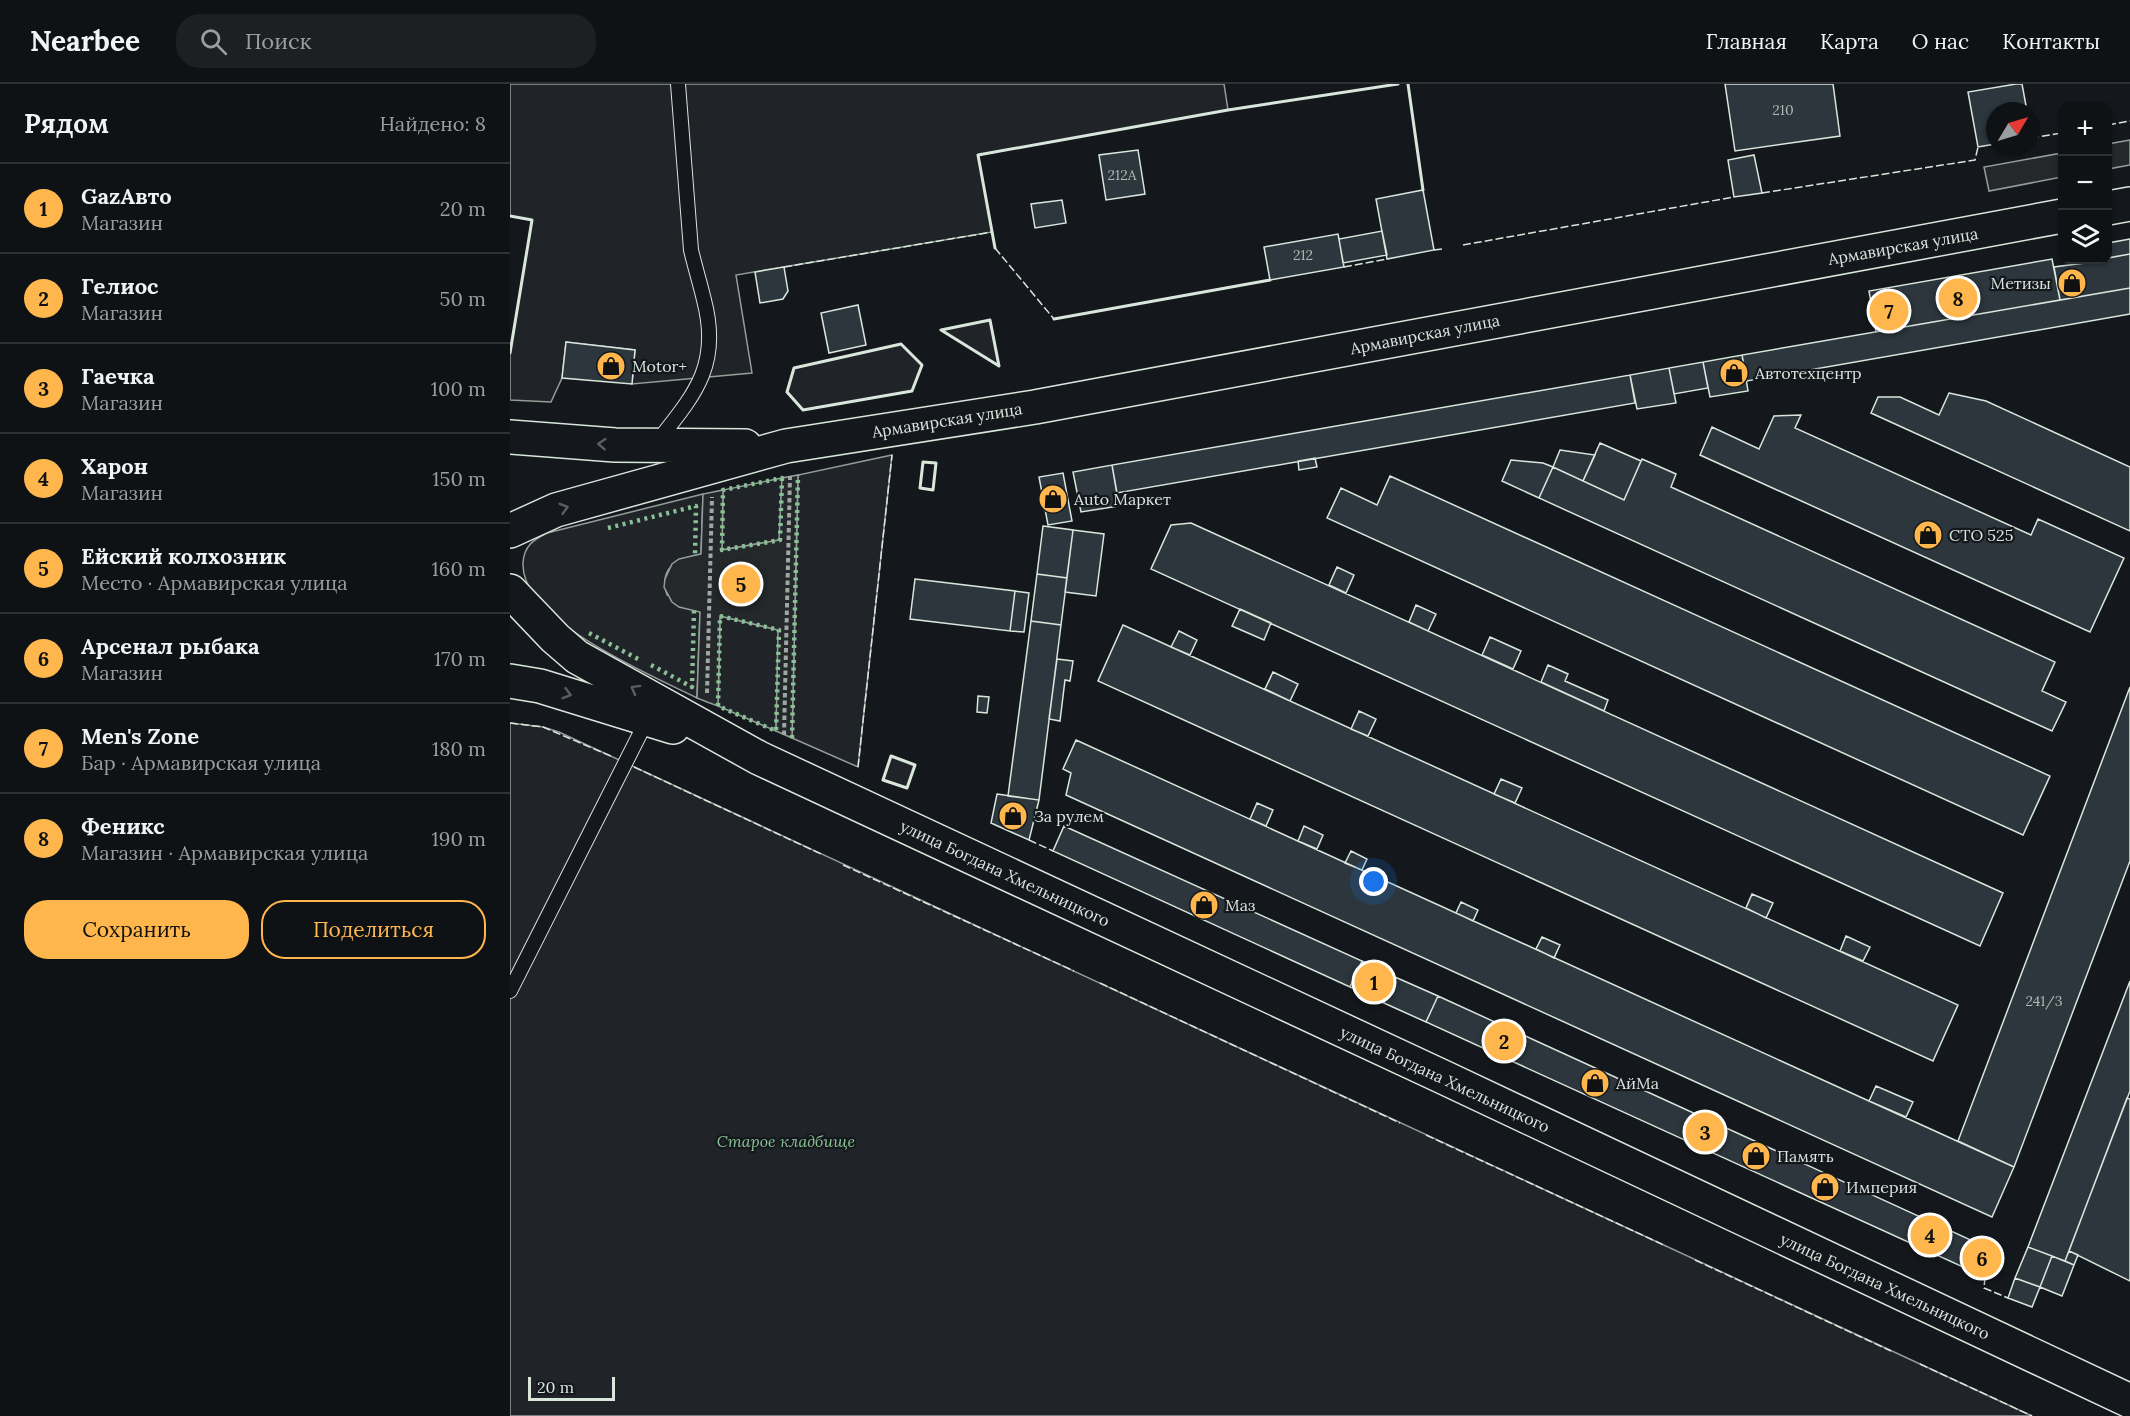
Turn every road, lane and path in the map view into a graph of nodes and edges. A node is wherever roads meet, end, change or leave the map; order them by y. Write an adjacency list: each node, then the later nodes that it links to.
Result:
1 (678, 84): 6 (lane)
2 (2130, 204): 3 (main road)
3 (2112, 207)
4 (2058, 217): 7 (main road, Армавирская улица)
5 (510, 437): 6 (main road, Армавирская улица, one-way to 5)
6 (654, 445): 7 (main road, Армавирская улица)
7 (788, 445): 8 (main road, Армавирская улица); 14 (path)
8 (713, 466): 9 (main road, Армавирская улица, one-way to 8); 12 (path)
9 (510, 531)
10 (510, 591): 15 (main road, улица Богдана Хмельницкого, one-way to 10)
11 (510, 681): 13 (main road, улица Богдана Хмельницкого, one-way to 13)
12 (707, 702)
13 (648, 718): 15 (main road, улица Богдана Хмельницкого); 16 (lane)
14 (784, 735)
15 (759, 758): 17 (main road, улица Богдана Хмельницкого)
16 (510, 991)
17 (2130, 1401)

